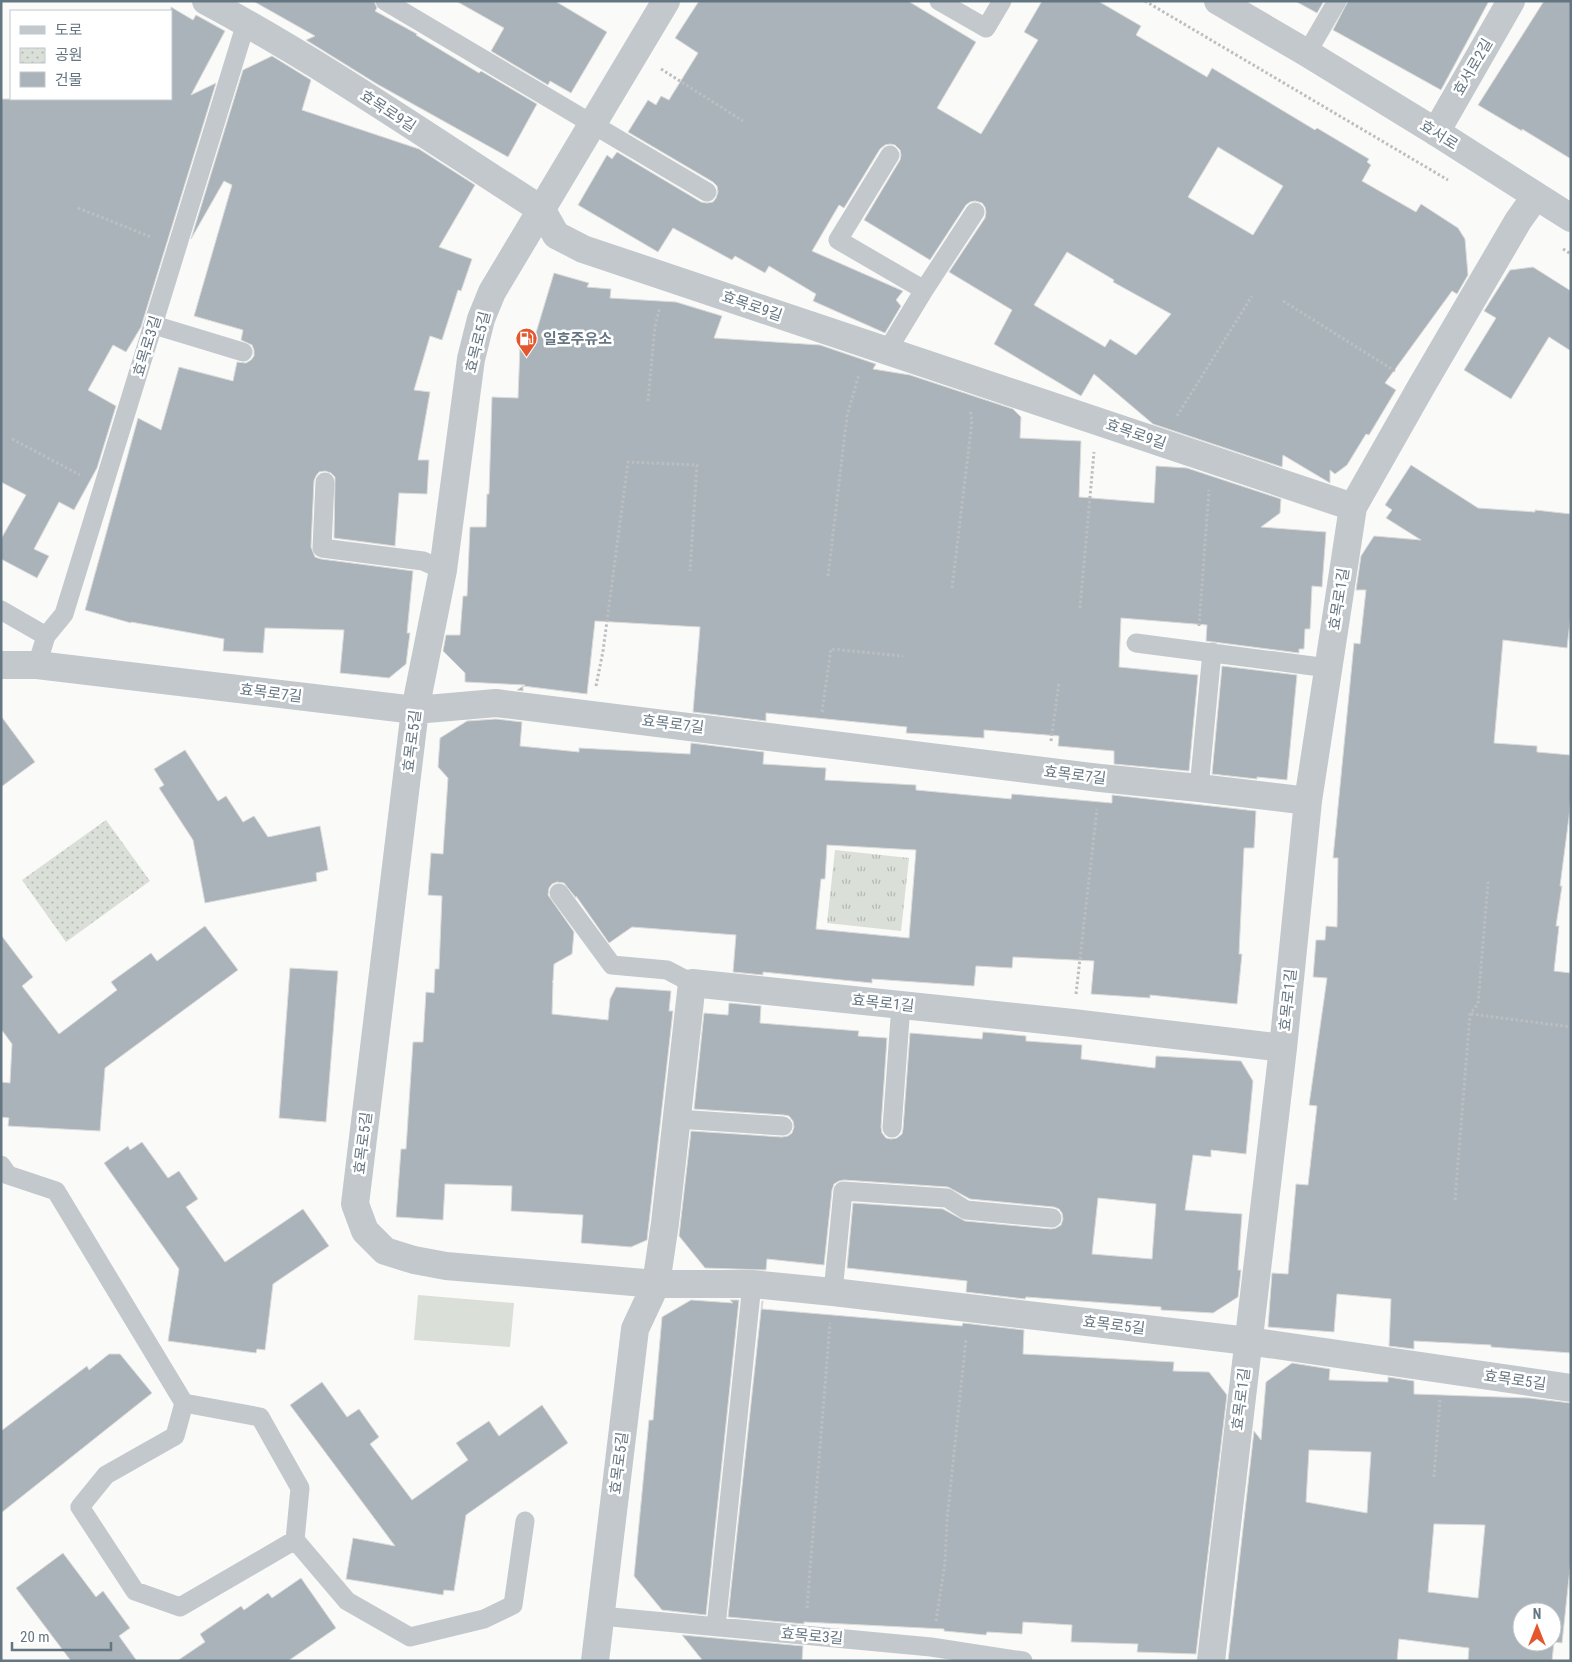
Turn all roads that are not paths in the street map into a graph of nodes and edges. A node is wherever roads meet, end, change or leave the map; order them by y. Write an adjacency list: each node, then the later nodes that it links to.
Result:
1 (206, 1): 9 (street, 효목로9길)
2 (384, 1): 11 (lane)
3 (666, 1): 11 (street, 효목로5길)
4 (939, 1): 5 (lane)
5 (1002, 1)
6 (1218, 1): 10 (street, 효서로)
7 (1337, 1): 10 (lane)
8 (1511, 1): 12 (street, 효서로2길)
9 (246, 23): 16 (street, 효목로9길); 20 (lane, 효목로3길)
10 (1307, 53): 12 (street, 효서로)
11 (592, 125): 14 (lane); 16 (street, 효목로5길)
12 (1436, 132): 15 (street, 효서로)
13 (890, 155): 19 (lane)
14 (707, 192)
15 (1535, 196): 18 (street, 효서로); 24 (street, 효목로1길)
16 (542, 210): 21 (street, 효목로9길); 25 (street, 효목로5길)
17 (975, 212): 19 (lane)
18 (1571, 218)
19 (924, 290): 21 (lane)
20 (154, 326): 22 (lane); 27 (lane, 효목로3길)
21 (878, 348): 24 (street, 효목로9길)
22 (243, 352)
23 (325, 482): 25 (lane)
24 (1353, 506): 32 (street, 효목로1길)
25 (443, 570): 33 (street, 효목로5길)
26 (1, 610): 27 (lane)
27 (46, 636): 31 (lane, 효목로3길)
28 (1136, 643): 29 (lane)
29 (1204, 651): 32 (lane); 34 (lane)
30 (1, 665): 31 (street, 효목로7길)
31 (37, 665): 33 (street, 효목로7길)
32 (1328, 668): 35 (street, 효목로1길)
33 (415, 710): 34 (street, 효목로7길); 45 (street, 효목로5길)
34 (1199, 788): 35 (street, 효목로7길)
35 (1308, 801): 39 (street, 효목로1길)
36 (559, 893): 37 (lane)
37 (692, 983): 38 (street, 효목로1길); 40 (street, 효목로5길)
38 (901, 1005): 39 (street, 효목로1길); 42 (lane)
39 (1283, 1048): 48 (street, 효목로1길)
40 (676, 1120): 41 (lane); 45 (street, 효목로5길)
41 (783, 1126)
42 (892, 1128)
43 (1, 1165): 50 (lane)
44 (1052, 1218): 47 (lane)
45 (656, 1284): 46 (street, 효목로5길); 53 (street, 효목로5길)
46 (752, 1284): 47 (street, 효목로5길); 54 (lane)
47 (833, 1292): 48 (street, 효목로5길)
48 (1248, 1341): 49 (street, 효목로5길); 57 (street, 효목로1길)
49 (1571, 1388)
50 (184, 1403): 52 (lane); 52 (lane)
51 (525, 1521): 52 (lane)
52 (295, 1540)
53 (601, 1616): 54 (lane, 효목로3길); 55 (street, 효목로5길)
54 (716, 1627): 56 (lane, 효목로3길)
55 (595, 1661)
56 (1024, 1661)
57 (1211, 1661)

